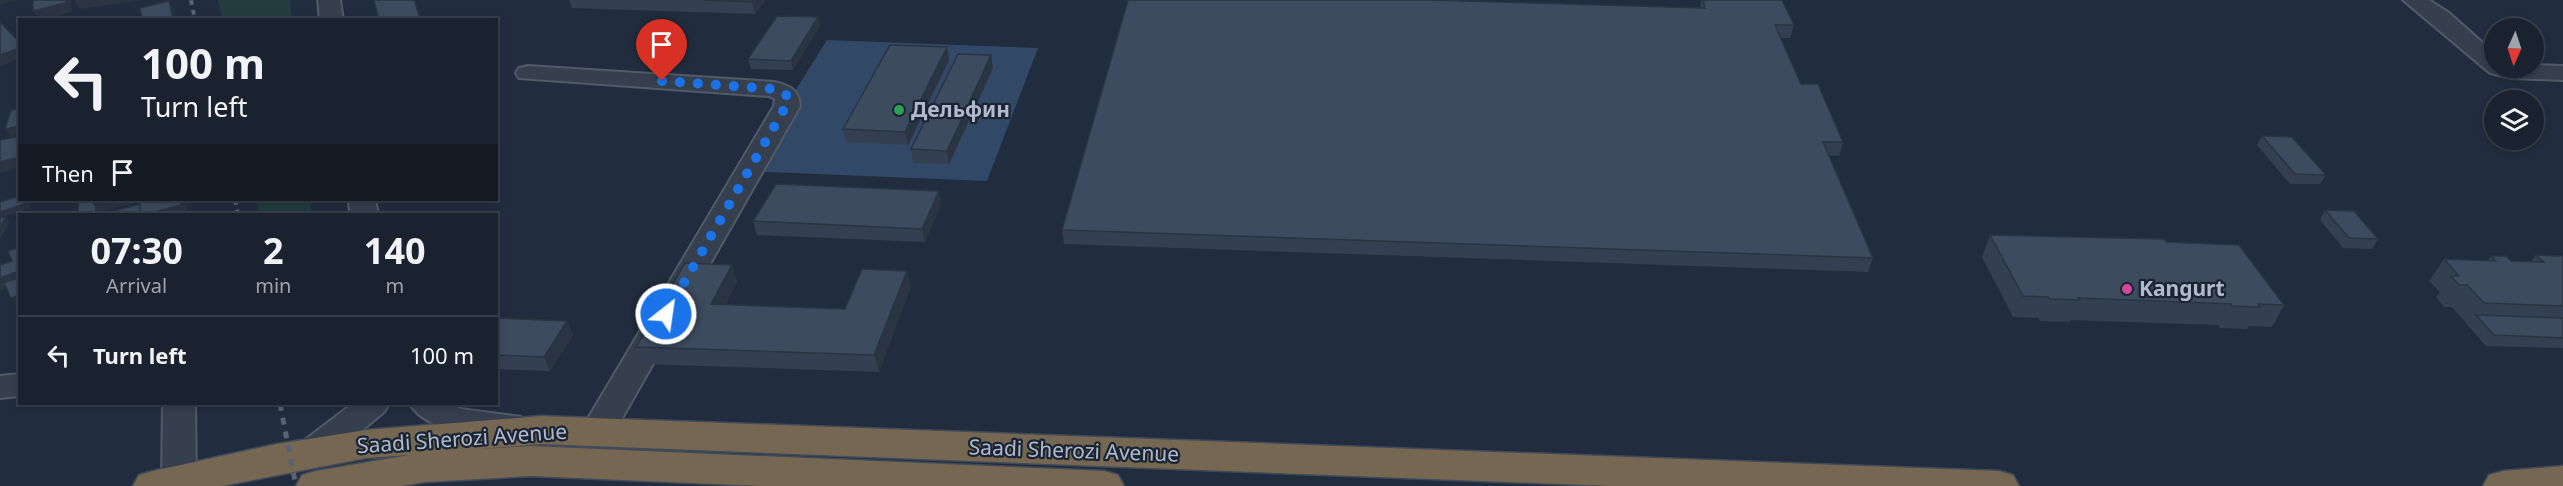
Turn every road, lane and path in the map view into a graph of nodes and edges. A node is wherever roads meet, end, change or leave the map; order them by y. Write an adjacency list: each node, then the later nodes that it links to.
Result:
1 (329, 0): 3 (street)
2 (2414, 0): 4 (street)
3 (332, 18)
4 (2484, 56)
5 (2544, 72): 7 (street)
6 (528, 73): 14 (street)
7 (2563, 73)
8 (18, 385): 9 (street)
9 (0, 387)
10 (179, 405): 17 (street)
11 (371, 405): 15 (street)
12 (428, 405): 13 (street)
13 (541, 430): 14 (highway, Saadi Sherozi Avenue); 15 (highway, Saadi Sherozi Avenue)
14 (597, 432): 19 (highway, Saadi Sherozi Avenue)
15 (315, 469): 17 (highway, Saadi Sherozi Avenue); 18 (highway, Saadi Sherozi Avenue)
16 (2563, 481): 20 (highway)
17 (166, 483)
18 (1104, 486)
19 (1999, 486)
20 (2502, 486)

